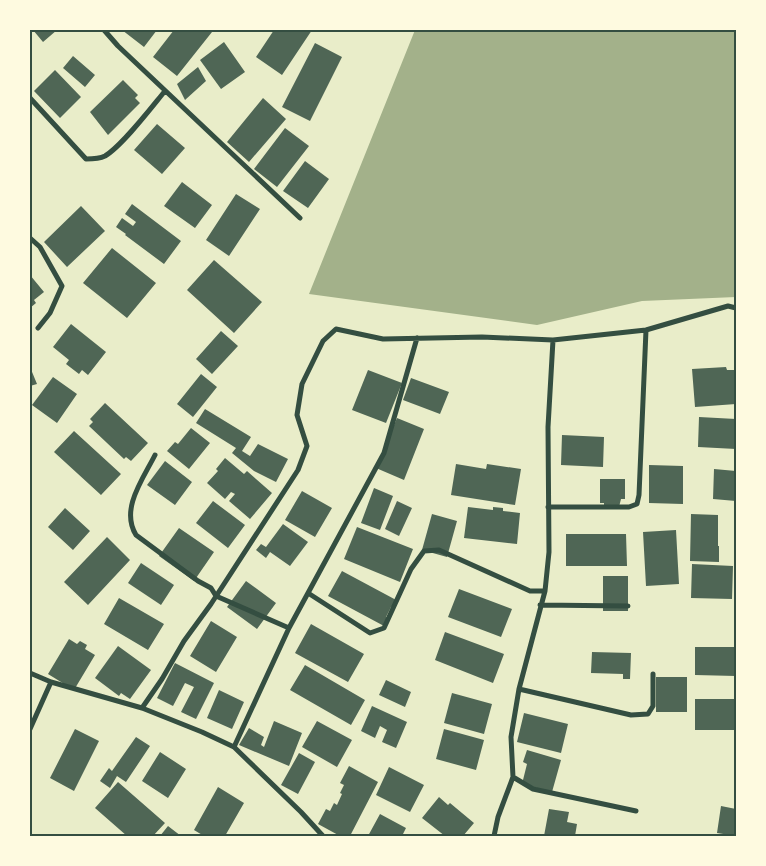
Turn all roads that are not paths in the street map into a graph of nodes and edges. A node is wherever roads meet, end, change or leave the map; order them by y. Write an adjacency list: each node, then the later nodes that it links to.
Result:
1 (104, 30): 2 (street)
2 (165, 91): 3 (street); 4 (street)
3 (30, 98)
4 (300, 218)
5 (30, 238): 7 (street)
6 (736, 308): 8 (street)
7 (38, 328)
8 (646, 330): 10 (street); 12 (street)
9 (417, 338): 10 (street); 14 (street); 15 (street)
10 (553, 340): 12 (street)
11 (155, 456): 15 (street)
12 (548, 507): 13 (street)
13 (544, 591): 14 (street); 16 (street)
14 (308, 593): 18 (street)
15 (216, 596): 18 (street); 23 (street)
16 (540, 605): 17 (street); 22 (street)
17 (628, 606)
18 (289, 628): 25 (street)
19 (30, 673): 21 (street)
20 (653, 674): 22 (street)
21 (51, 682): 23 (street); 24 (street)
22 (519, 689): 26 (street)
23 (142, 708): 25 (street)
24 (30, 729)
25 (234, 748): 28 (street)
26 (513, 777): 27 (street); 29 (street)
27 (636, 811)
28 (323, 836)
29 (494, 836)

